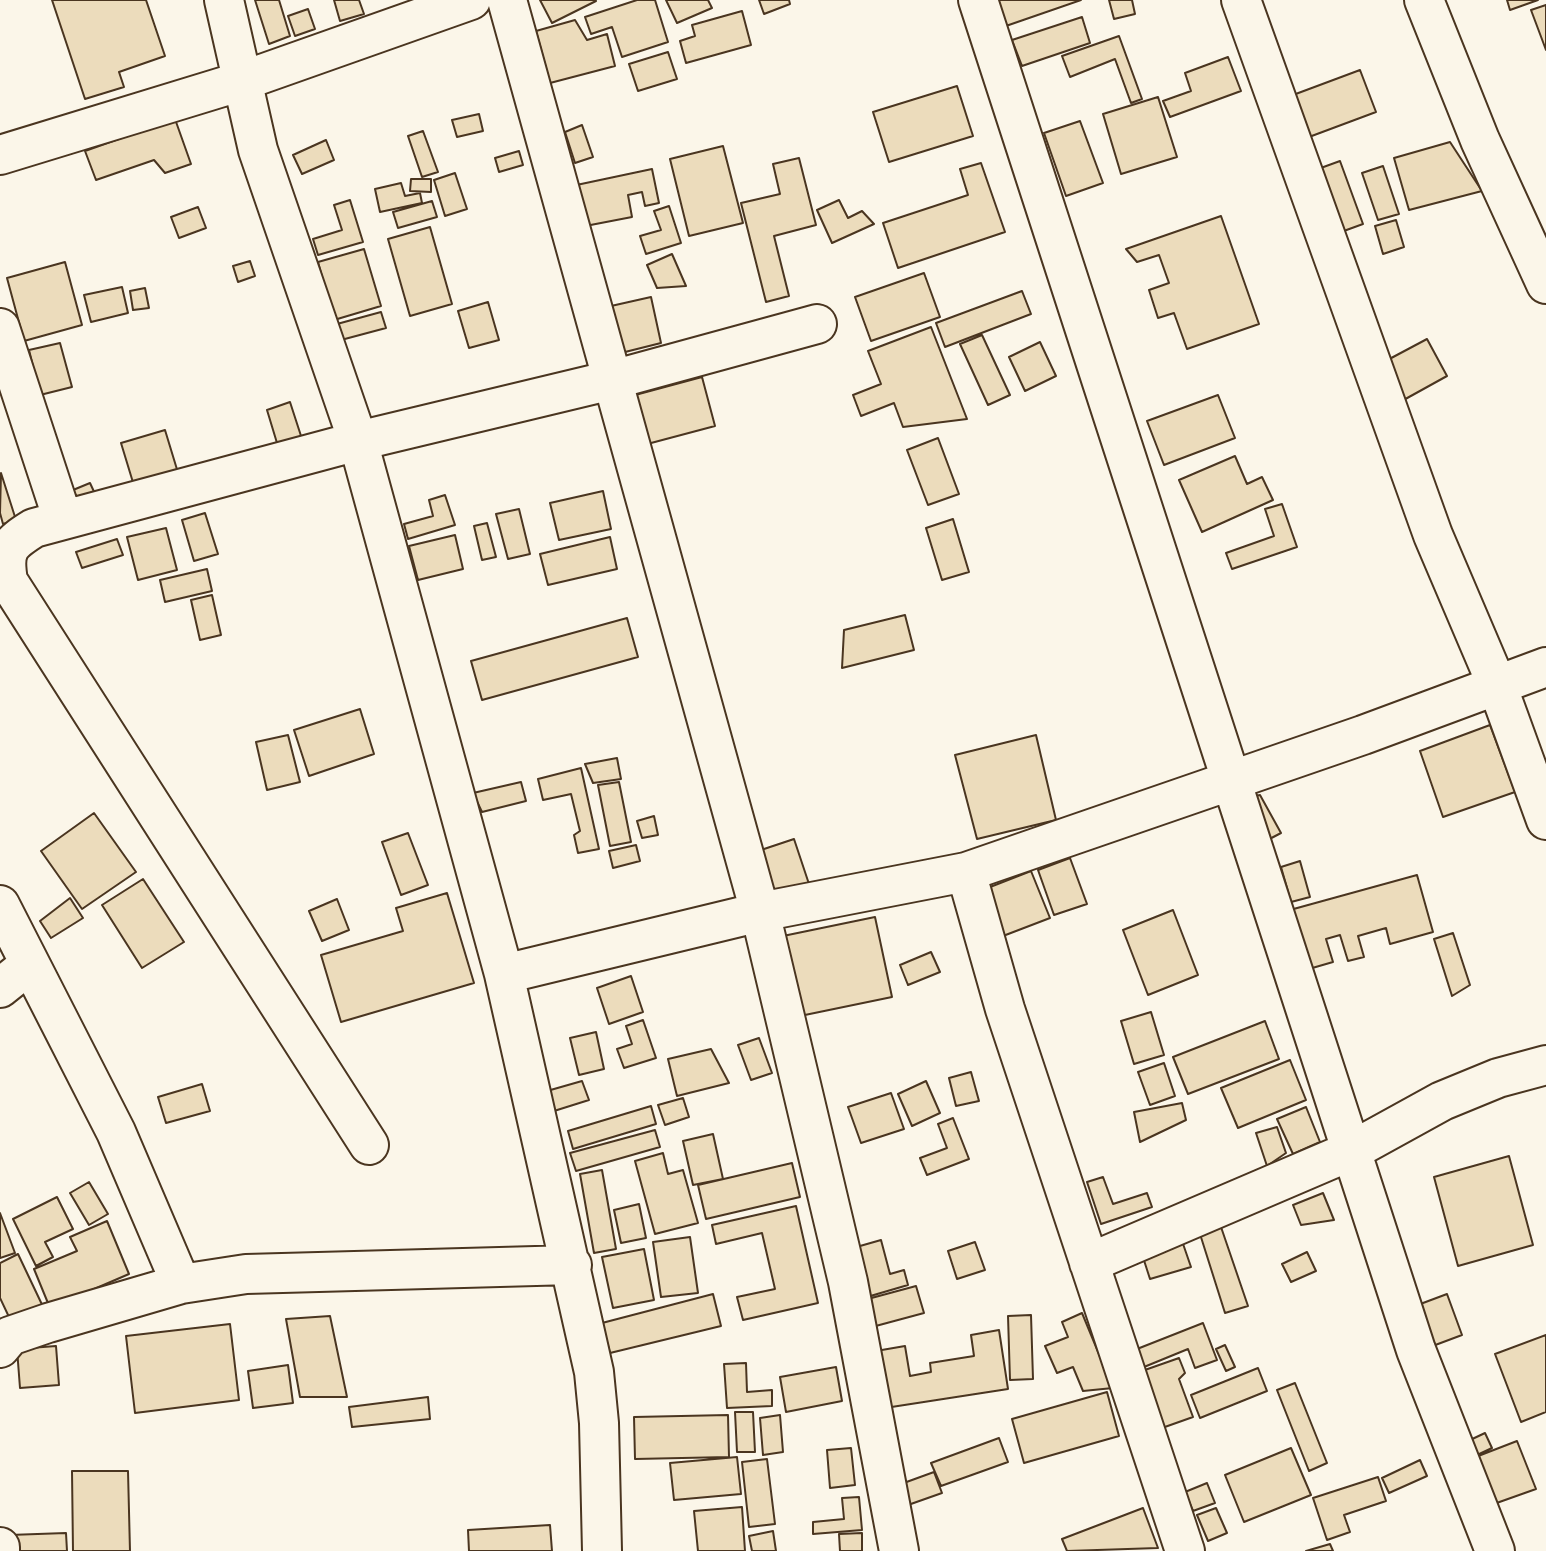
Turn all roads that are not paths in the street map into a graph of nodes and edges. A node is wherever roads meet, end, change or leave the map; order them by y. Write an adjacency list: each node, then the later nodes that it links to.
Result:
1 (224, 0): 7 (street)
2 (471, 0): 7 (street)
3 (507, 0): 12 (street)
4 (978, 0): 17 (street)
5 (1241, 0): 16 (street)
6 (1424, 0): 9 (street)
7 (242, 80): 8 (street); 13 (street)
8 (0, 155)
9 (1546, 284)
10 (817, 324): 12 (street)
11 (0, 328): 14 (street)
12 (612, 380): 13 (street); 21 (street)
13 (358, 441): 14 (street); 23 (street)
14 (64, 520): 26 (street)
15 (1546, 667): 16 (street)
16 (1497, 685): 17 (street); 18 (street)
17 (1229, 781): 19 (street); 27 (street)
18 (1546, 820)
19 (966, 872): 21 (street); 28 (street)
20 (0, 905): 22 (street)
21 (760, 912): 23 (street); 33 (street)
22 (30, 964): 24 (street); 30 (street)
23 (504, 974): 29 (street)
24 (0, 988)
25 (1546, 1065): 27 (street)
26 (369, 1145)
27 (1353, 1150): 28 (street); 35 (street)
28 (1089, 1263): 34 (street)
29 (572, 1265): 30 (street); 32 (street)
30 (181, 1284): 31 (street)
31 (0, 1348)
32 (602, 1551)
33 (899, 1551)
34 (1185, 1551)
35 (1495, 1551)

